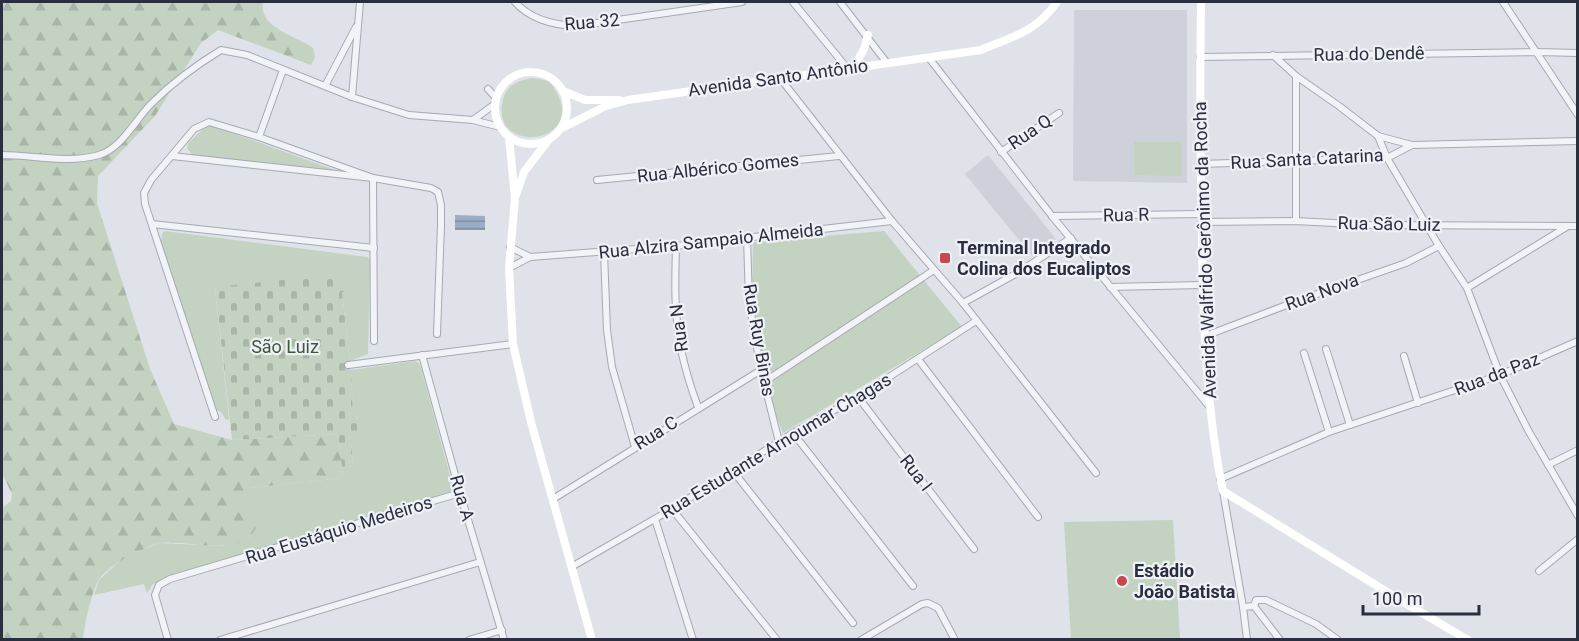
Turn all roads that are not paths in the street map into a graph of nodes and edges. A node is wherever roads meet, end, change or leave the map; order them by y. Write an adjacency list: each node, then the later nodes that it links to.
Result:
1 (360, 2): 9 (street)
2 (742, 2): 8 (street, Rua 32)
3 (793, 2): 17 (street)
4 (840, 2): 10 (street)
5 (1057, 2): 15 (street, Avenida Santo Antônio)
6 (1201, 2): 14 (street, Avenida Walfrido Gerônimo da Rocha)
7 (1503, 2): 11 (street)
8 (517, 4)
9 (357, 24): 21 (street); 24 (street)
10 (868, 36): 16 (street); 17 (street)
11 (1537, 52): 12 (street, Rua do Dendê); 13 (street, Rua do Dendê); 28 (street)
12 (1578, 53)
13 (1273, 55): 14 (street, Rua do Dendê); 19 (street)
14 (1200, 57): 44 (street, Avenida Walfrido Gerônimo da Rocha)
15 (929, 58): 16 (street, Avenida Santo Antônio); 38 (street)
16 (887, 63): 17 (street, Avenida Santo Antônio)
17 (850, 68): 20 (street, Avenida Santo Antônio)
18 (283, 70): 21 (street); 33 (street); 39 (street)
19 (1296, 76): 32 (street); 43 (street)
20 (780, 78): 25 (street, Avenida Santo Antônio); 41 (street)
21 (325, 86): 24 (street)
22 (488, 89): 26 (street)
23 (563, 91): 25 (street, Avenida Santo Antônio); 26 (street); 31 (street)
24 (352, 97): 29 (street)
25 (628, 100): 31 (street, Avenida Santo Antônio)
26 (496, 101): 29 (street); 30 (street)
27 (1059, 113): 38 (street, Rua Q)
28 (1578, 115)
29 (473, 120): 30 (street)
30 (500, 127): 34 (street)
31 (562, 128): 35 (street)
32 (1378, 135): 37 (street, Rua Santa Catarina); 42 (street)
33 (259, 137): 40 (street); 45 (street)
34 (509, 137): 35 (street); 47 (street)
35 (547, 141): 47 (street)
36 (1578, 141): 37 (street, Rua Santa Catarina)
37 (1412, 145): 42 (street, Rua Santa Catarina)
38 (1001, 152): 48 (street)
39 (2, 154)
40 (172, 156): 45 (street); 52 (street)
41 (839, 156): 46 (street, Rua Albérico Gomes); 50 (street)
42 (1387, 158): 43 (street, Rua Santa Catarina); 53 (street)
43 (1295, 162): 44 (street, Rua Santa Catarina); 51 (street)
44 (1200, 164): 49 (street, Avenida Walfrido Gerônimo da Rocha)
45 (373, 178): 61 (street); 71 (street)
46 (597, 180)
47 (514, 198): 60 (street)
48 (1052, 216): 49 (street, Rua R); 57 (street)
49 (1201, 218): 51 (street, Rua São Luiz); 66 (street, Avenida Walfrido Gerônimo da Rocha)
50 (892, 221): 56 (street, Rua Alzira Sampaio Almeida); 65 (street)
51 (1296, 221): 53 (street, Rua São Luiz)
52 (152, 224): 61 (street); 89 (street)
53 (1427, 224): 54 (street, Rua São Luiz); 59 (street)
54 (1568, 225): 55 (street, Rua São Luiz); 68 (street)
55 (1578, 226)
56 (747, 237): 58 (street, Rua Alzira Sampaio Almeida); 82 (street, Rua Ruy Binas)
57 (1071, 238): 67 (street); 69 (street)
58 (676, 246): 62 (street, Rua Alzira Sampaio Almeida); 88 (street, Rua N)
59 (1439, 246): 68 (street); 72 (street, Rua Nova)
60 (510, 247): 63 (street, Rua Alzira Sampaio Almeida); 64 (street)
61 (374, 248): 73 (street)
62 (604, 253): 63 (street, Rua Alzira Sampaio Almeida); 94 (street)
63 (530, 257): 64 (street, Rua Alzira Sampaio Almeida)
64 (509, 268): 75 (street)
65 (934, 270): 69 (street); 84 (street)
66 (1202, 285): 67 (street); 72 (street, Avenida Walfrido Gerônimo da Rocha)
67 (1110, 287): 87 (street)
68 (1467, 288): 83 (street)
69 (963, 303): 70 (street)
70 (976, 321): 80 (street, Rua Estudante Arnoumar Chagas); 98 (street)
71 (437, 334)
72 (1205, 336): 87 (street, Avenida Walfrido Gerônimo da Rocha)
73 (374, 341)
74 (1576, 341): 83 (street, Rua da Paz)
75 (513, 344): 78 (street); 102 (street)
76 (1326, 349): 90 (street)
77 (1304, 353): 91 (street)
78 (422, 355): 81 (street); 101 (street, Rua A)
79 (1404, 356): 86 (street)
80 (918, 359): 85 (street, Rua Estudante Arnoumar Chagas); 105 (street)
81 (348, 365)
82 (761, 370): 84 (street, Rua Ruy Binas); 88 (street, Rua C)
83 (1500, 375): 86 (street, Rua da Paz); 96 (street)
84 (764, 382): 93 (street, Rua Ruy Binas)
85 (858, 397): 92 (street, Rua Estudante Arnoumar Chagas); 108 (street, Rua I)
86 (1418, 403): 90 (street, Rua da Paz)
87 (1209, 406): 99 (street, Avenida Walfrido Gerônimo da Rocha)
88 (698, 407): 94 (street, Rua C)
89 (215, 417)
90 (1350, 425): 91 (street, Rua da Paz)
91 (1329, 432): 99 (street, Rua da Paz)
92 (793, 433): 93 (street, Rua Estudante Arnoumar Chagas); 112 (street)
93 (779, 442): 97 (street, Rua Estudante Arnoumar Chagas)
94 (635, 447): 102 (street, Rua C)
95 (1578, 450): 96 (street)
96 (1548, 465): 104 (street)
97 (734, 471): 103 (street, Rua Estudante Arnoumar Chagas); 115 (street)
98 (1096, 473)
99 (1220, 479): 100 (street, Avenida Walfrido Gerônimo da Rocha)
100 (1223, 491): 114 (street, Avenida Walfrido Gerônimo da Rocha); 131 (street)
101 (460, 494): 109 (street, Rua A); 118 (street, Rua Eustáquio Medeiros)
102 (553, 499): 110 (street)
103 (672, 509): 106 (street, Rua Estudante Arnoumar Chagas); 124 (street)
104 (1578, 516)
105 (1038, 517)
106 (655, 519): 110 (street, Rua Estudante Arnoumar Chagas); 123 (street)
107 (1578, 539): 111 (street)
108 (974, 549)
109 (480, 562): 116 (street, Rua A); 119 (street)
110 (573, 566): 122 (street)
111 (1539, 571)
112 (913, 586)
113 (1254, 606): 114 (street); 129 (street); 130 (street)
114 (1243, 607): 128 (street, Avenida Walfrido Gerônimo da Rocha)
115 (853, 623)
116 (502, 630): 120 (street); 121 (street, Rua A)
117 (873, 633): 125 (street); 126 (street); 127 (street)
118 (168, 639)
119 (220, 639)
120 (470, 639)
121 (504, 639)
122 (592, 639)
123 (693, 639)
124 (777, 639)
125 (861, 639)
126 (877, 639)
127 (955, 639)
128 (1247, 639)
129 (1280, 639)
130 (1338, 639)
131 (1468, 639)

